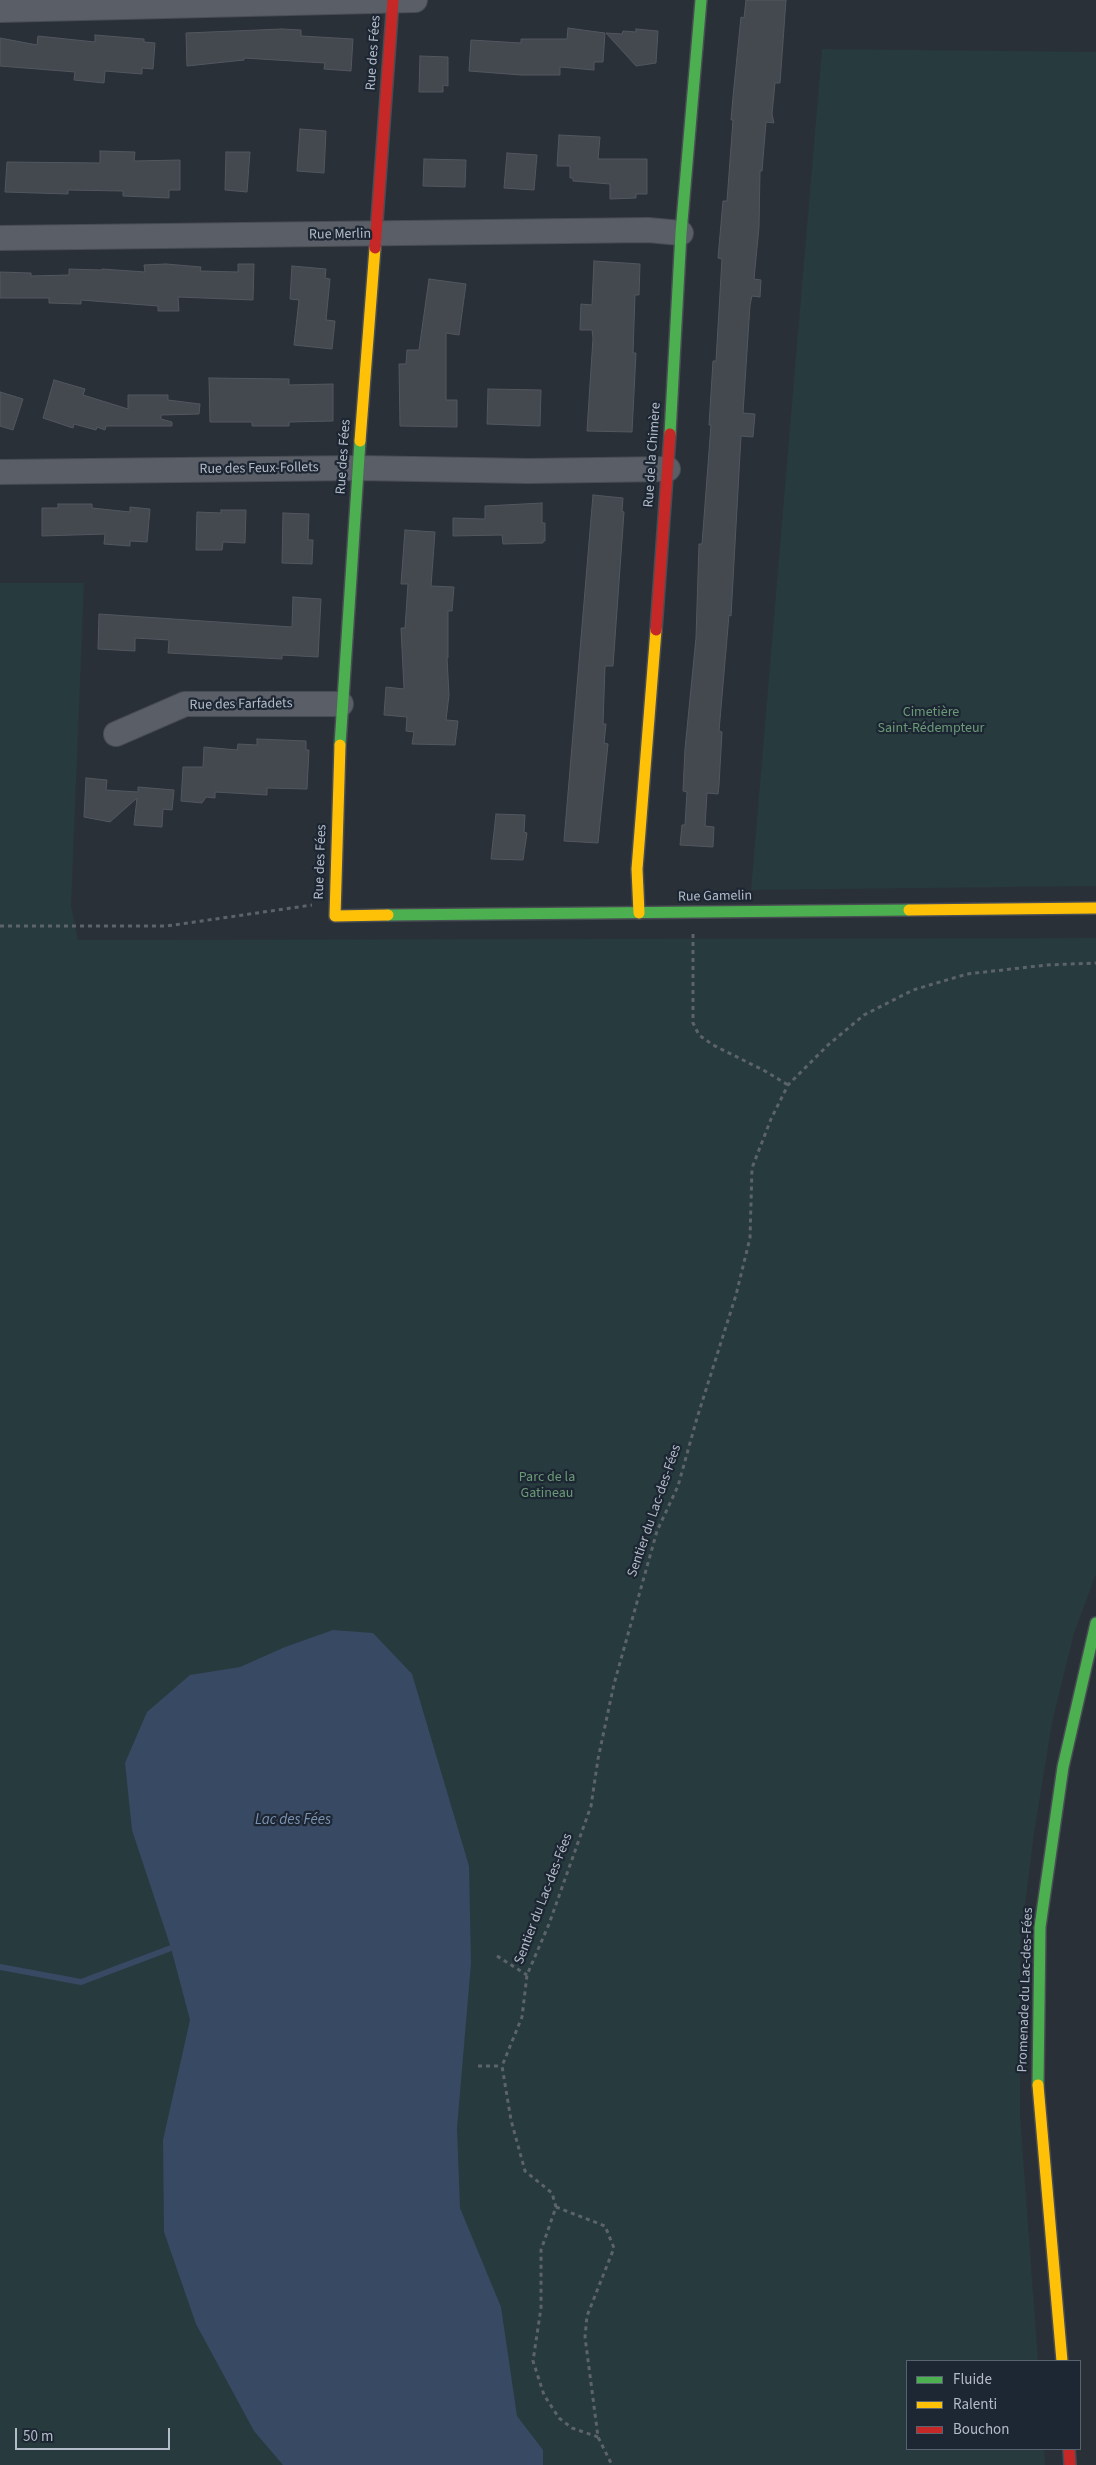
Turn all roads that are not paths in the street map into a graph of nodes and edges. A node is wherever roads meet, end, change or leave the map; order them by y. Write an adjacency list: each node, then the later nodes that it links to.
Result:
1 (393, 0): 2 (street); 4 (street); 6 (street, Rue des Fées)
2 (415, 0)
3 (701, 0): 5 (street, Rue de la Chimère)
4 (0, 10)
5 (681, 233): 6 (street, Rue Merlin); 9 (street, Rue de la Chimère)
6 (376, 235): 7 (street, Rue Merlin); 8 (street, Rue des Fées)
7 (0, 238)
8 (358, 468): 9 (street, Rue des Feux-Follets); 10 (street, Rue des Feux-Follets); 11 (street, Rue des Fées)
9 (668, 469): 14 (street, Rue de la Chimère)
10 (0, 472)
11 (341, 704): 12 (street, Rue des Farfadets); 15 (street, Rue des Fées)
12 (116, 734)
13 (1096, 908): 14 (street, Rue Gamelin)
14 (639, 912): 15 (street, Rue Gamelin)
15 (335, 916)
16 (1096, 1623): 17 (street, Promenade du Lac-des-Fées)
17 (1062, 2360)
18 (1069, 2450): 19 (street)
19 (1070, 2465)

